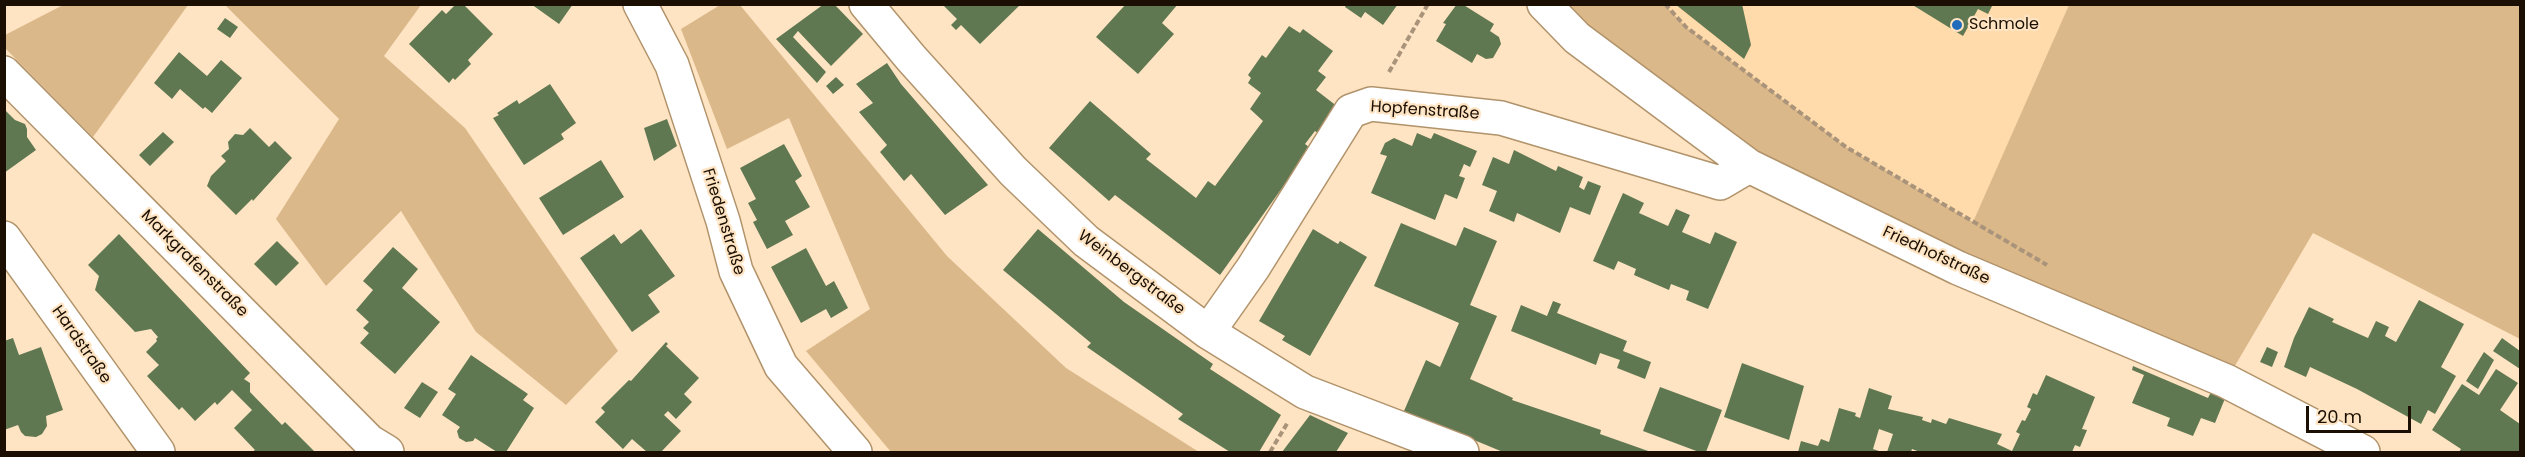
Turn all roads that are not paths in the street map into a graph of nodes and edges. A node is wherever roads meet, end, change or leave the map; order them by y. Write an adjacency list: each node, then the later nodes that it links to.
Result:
1 (640, 4): 10 (street, Friedenstraße)
2 (866, 4): 7 (street, Weinbergstraße)
3 (1544, 4): 5 (street, Friedhofstraße)
4 (4, 73): 9 (street, Markgrafenstraße)
5 (1749, 166): 7 (street, Hopfenstraße); 12 (street, Friedhofstraße)
6 (4, 238): 8 (street, Hardstraße)
7 (1208, 332): 11 (street, Weinbergstraße)
8 (158, 453)
9 (387, 453)
10 (855, 453)
11 (1462, 453)
12 (2363, 453)

